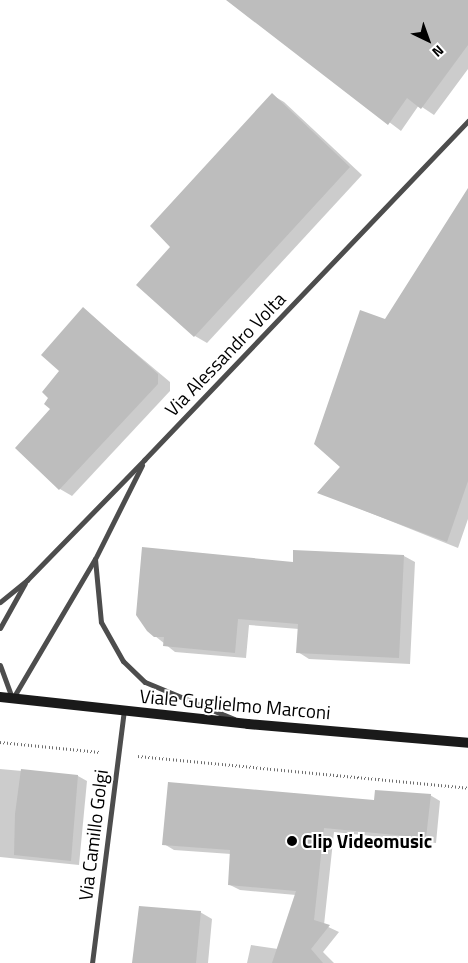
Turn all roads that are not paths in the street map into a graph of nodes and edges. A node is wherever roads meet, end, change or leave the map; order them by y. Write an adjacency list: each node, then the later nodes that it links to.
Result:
1 (468, 122): 2 (street, Via Alessandro Volta)
2 (144, 460): 3 (street); 4 (street, Via Alessandro Volta)
3 (95, 559): 9 (street); 11 (street)
4 (27, 580): 5 (street, Via Alessandro Volta); 6 (street)
5 (0, 602)
6 (0, 628)
7 (0, 665): 9 (street)
8 (0, 697): 9 (street, Viale Guglielmo Marconi)
9 (12, 699): 10 (street, Viale Guglielmo Marconi)
10 (124, 711): 11 (street, Viale Guglielmo Marconi); 13 (street, Via Camillo Golgi)
11 (248, 724): 12 (street, Viale Guglielmo Marconi)
12 (468, 743)
13 (92, 963)

